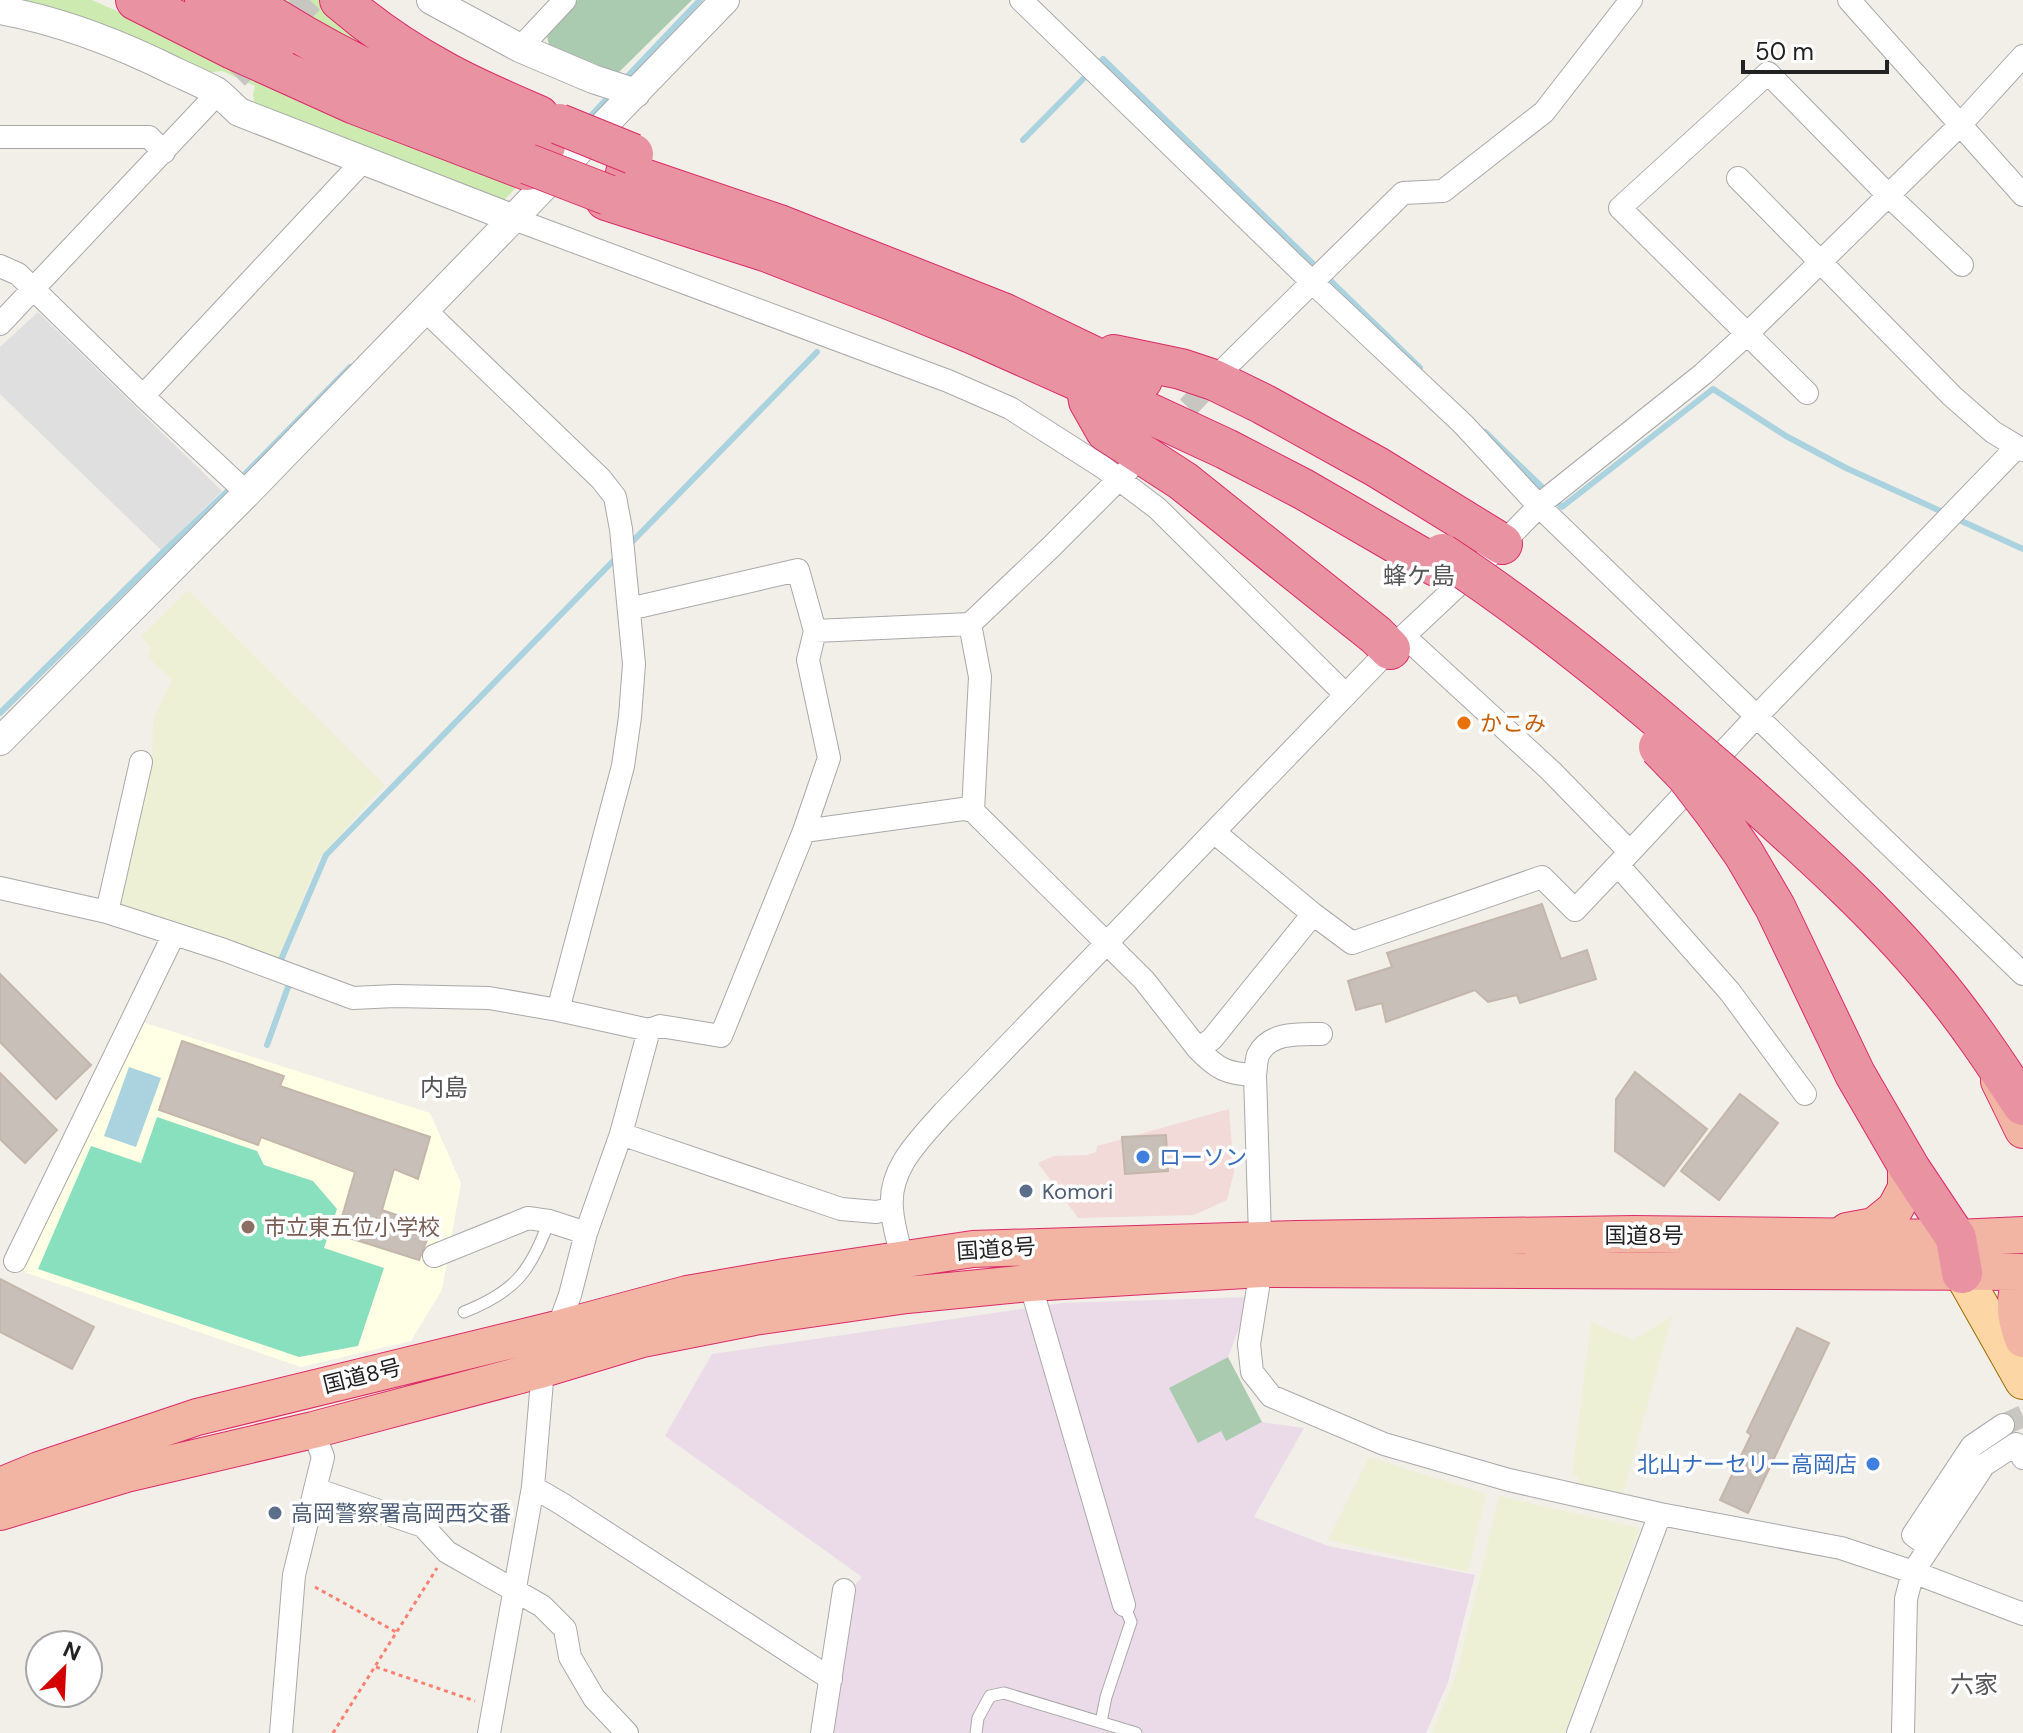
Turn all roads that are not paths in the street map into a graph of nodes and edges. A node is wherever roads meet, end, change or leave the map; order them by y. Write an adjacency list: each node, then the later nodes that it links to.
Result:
1 (136, 0): 18 (highway)
2 (205, 0): 18 (highway)
3 (246, 0): 18 (highway)
4 (340, 0): 18 (highway)
5 (431, 0): 12 (street)
6 (565, 0): 12 (street)
7 (725, 0): 15 (street)
8 (1021, 0): 29 (street)
9 (1631, 0): 29 (street)
10 (1849, 0): 16 (street)
11 (0, 10): 14 (street)
12 (520, 48): 15 (street)
13 (2023, 56): 16 (street)
14 (227, 84): 19 (street); 20 (street)
15 (636, 93): 25 (street)
16 (1960, 125): 23 (street); 24 (street)
17 (0, 137): 19 (street)
18 (540, 151): 22 (highway, bridge); 22 (highway, bridge)
19 (164, 152): 30 (street)
20 (364, 160): 25 (street); 38 (street)
21 (1738, 178): 26 (street)
22 (619, 180): 34 (highway); 36 (highway)
23 (2023, 195)
24 (1889, 196): 26 (street); 27 (street); 33 (street)
25 (514, 219): 31 (street); 40 (street)
26 (1821, 261): 33 (street); 39 (street)
27 (1962, 265)
28 (0, 266): 30 (street)
29 (1320, 275): 35 (street); 42 (street)
30 (34, 289): 32 (street); 38 (street)
31 (426, 311): 41 (street); 45 (street)
32 (0, 324)
33 (1747, 334): 37 (street); 42 (street)
34 (1053, 337): 43 (highway); 44 (highway)
35 (1225, 368)
36 (1086, 384): 44 (highway); 48 (highway)
37 (1807, 393)
38 (143, 396): 41 (street)
39 (2020, 449): 50 (street)
40 (1127, 471): 46 (street); 49 (street)
41 (247, 493): 51 (street)
42 (1547, 498): 43 (street); 50 (street)
43 (1502, 544): 48 (street)
44 (1439, 560): 53 (highway, bridge)
45 (629, 609): 47 (street); 64 (street)
46 (970, 624): 47 (street); 54 (street)
47 (815, 631): 55 (street)
48 (1397, 642): 49 (street); 57 (street)
49 (1346, 695): 56 (street)
50 (1756, 717): 57 (street); 63 (street)
51 (0, 741)
52 (141, 762): 59 (street)
53 (1732, 804): 67 (highway); 74 (highway)
54 (973, 811): 55 (street); 62 (street)
55 (804, 831): 65 (street)
56 (1214, 832): 60 (street); 62 (street)
57 (1624, 858): 60 (street); 70 (street)
58 (0, 888): 59 (street)
59 (107, 912): 61 (street)
60 (1313, 914): 68 (street)
61 (174, 934): 64 (street); 84 (street)
62 (1105, 943): 68 (street); 75 (street)
63 (2023, 974)
64 (558, 1010): 65 (street)
65 (649, 1030): 73 (street)
66 (1321, 1034): 69 (street)
67 (1980, 1039): 71 (highway); 72 (highway)
68 (1198, 1049): 69 (street)
69 (1255, 1075): 81 (street)
70 (1805, 1094)
71 (2023, 1105)
72 (2023, 1130)
73 (621, 1134): 75 (street); 77 (street)
74 (1906, 1161): 79 (highway); 85 (highway)
75 (891, 1209): 83 (street)
76 (549, 1221): 77 (street); 82 (street); 88 (lane)
77 (586, 1233): 89 (street)
78 (2023, 1235): 85 (highway, 国道8号)
79 (1818, 1236): 81 (highway, 国道8号); 85 (highway, 国道8号)
80 (2023, 1251): 85 (highway)
81 (1260, 1254): 83 (highway, 国道8号); 85 (highway, 国道8号); 87 (highway, 国道8号); 100 (street)
82 (434, 1256)
83 (902, 1259): 89 (highway, 国道8号)
84 (15, 1261)
85 (1965, 1261): 86 (highway, 国道8号); 92 (main road)
86 (2023, 1273): 90 (highway)
87 (1030, 1283): 91 (highway, 国道8号); 105 (street)
88 (464, 1312)
89 (557, 1329): 91 (street); 96 (highway, 国道8号)
90 (2023, 1339)
91 (543, 1369): 94 (highway, 国道8号); 97 (street)
92 (2023, 1381)
93 (2003, 1425): 101 (street)
94 (313, 1430): 98 (street); 99 (highway, 国道8号)
95 (2023, 1458): 101 (street)
96 (0, 1486)
97 (533, 1487): 104 (street); 107 (street)
98 (315, 1489): 104 (street); 109 (street)
99 (0, 1512)
100 (1660, 1514): 102 (street); 115 (street)
101 (1929, 1547): 102 (street)
102 (1913, 1572): 106 (street); 116 (street)
103 (844, 1590): 107 (street)
104 (514, 1591): 110 (street); 111 (street)
105 (1124, 1605): 108 (lane)
106 (2023, 1614)
107 (831, 1679): 112 (street)
108 (1101, 1722): 113 (lane); 114 (lane)
109 (281, 1733)
110 (489, 1733)
111 (627, 1733)
112 (822, 1733)
113 (976, 1733)
114 (1136, 1733)
115 (1578, 1733)
116 (1903, 1733)

